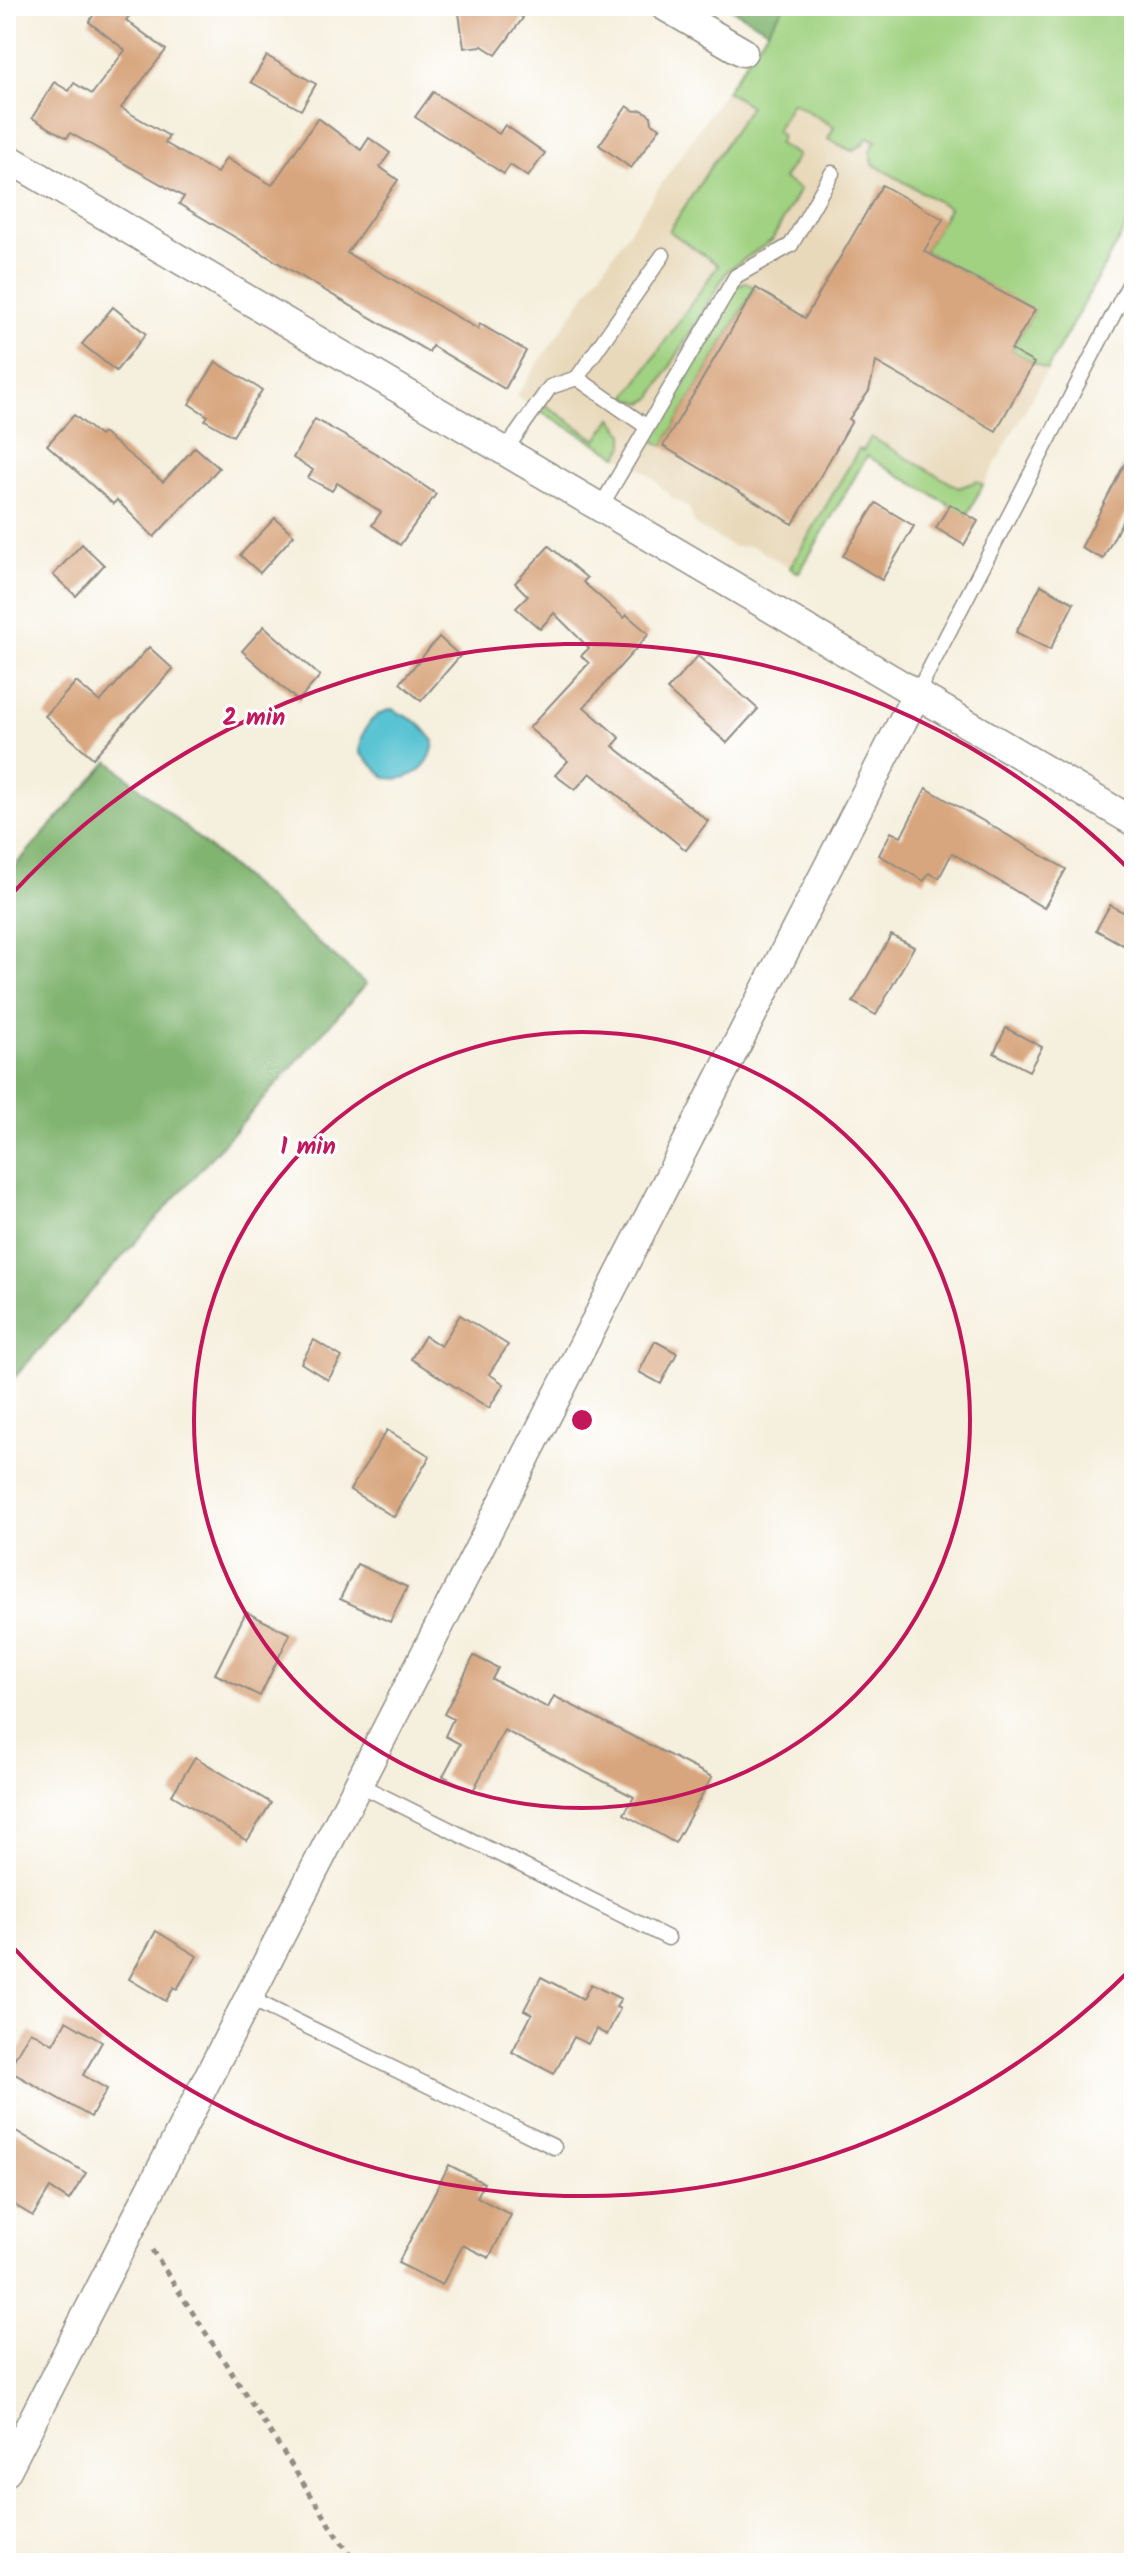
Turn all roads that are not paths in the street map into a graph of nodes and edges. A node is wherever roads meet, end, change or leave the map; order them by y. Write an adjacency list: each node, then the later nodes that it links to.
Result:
1 (664, 6): 2 (street)
2 (743, 52)
3 (6, 157): 9 (street)
4 (832, 173): 8 (lane)
5 (663, 255): 7 (lane)
6 (1134, 275): 11 (lane)
7 (577, 378): 8 (lane); 9 (lane)
8 (647, 427): 10 (lane)
9 (506, 449): 10 (street)
10 (601, 506): 11 (street)
11 (917, 693): 12 (street); 13 (street)
12 (1134, 822)
13 (358, 1784): 14 (lane); 15 (street)
14 (668, 1938)
15 (249, 1998): 16 (lane); 17 (street)
16 (554, 2147)
17 (6, 2472)

